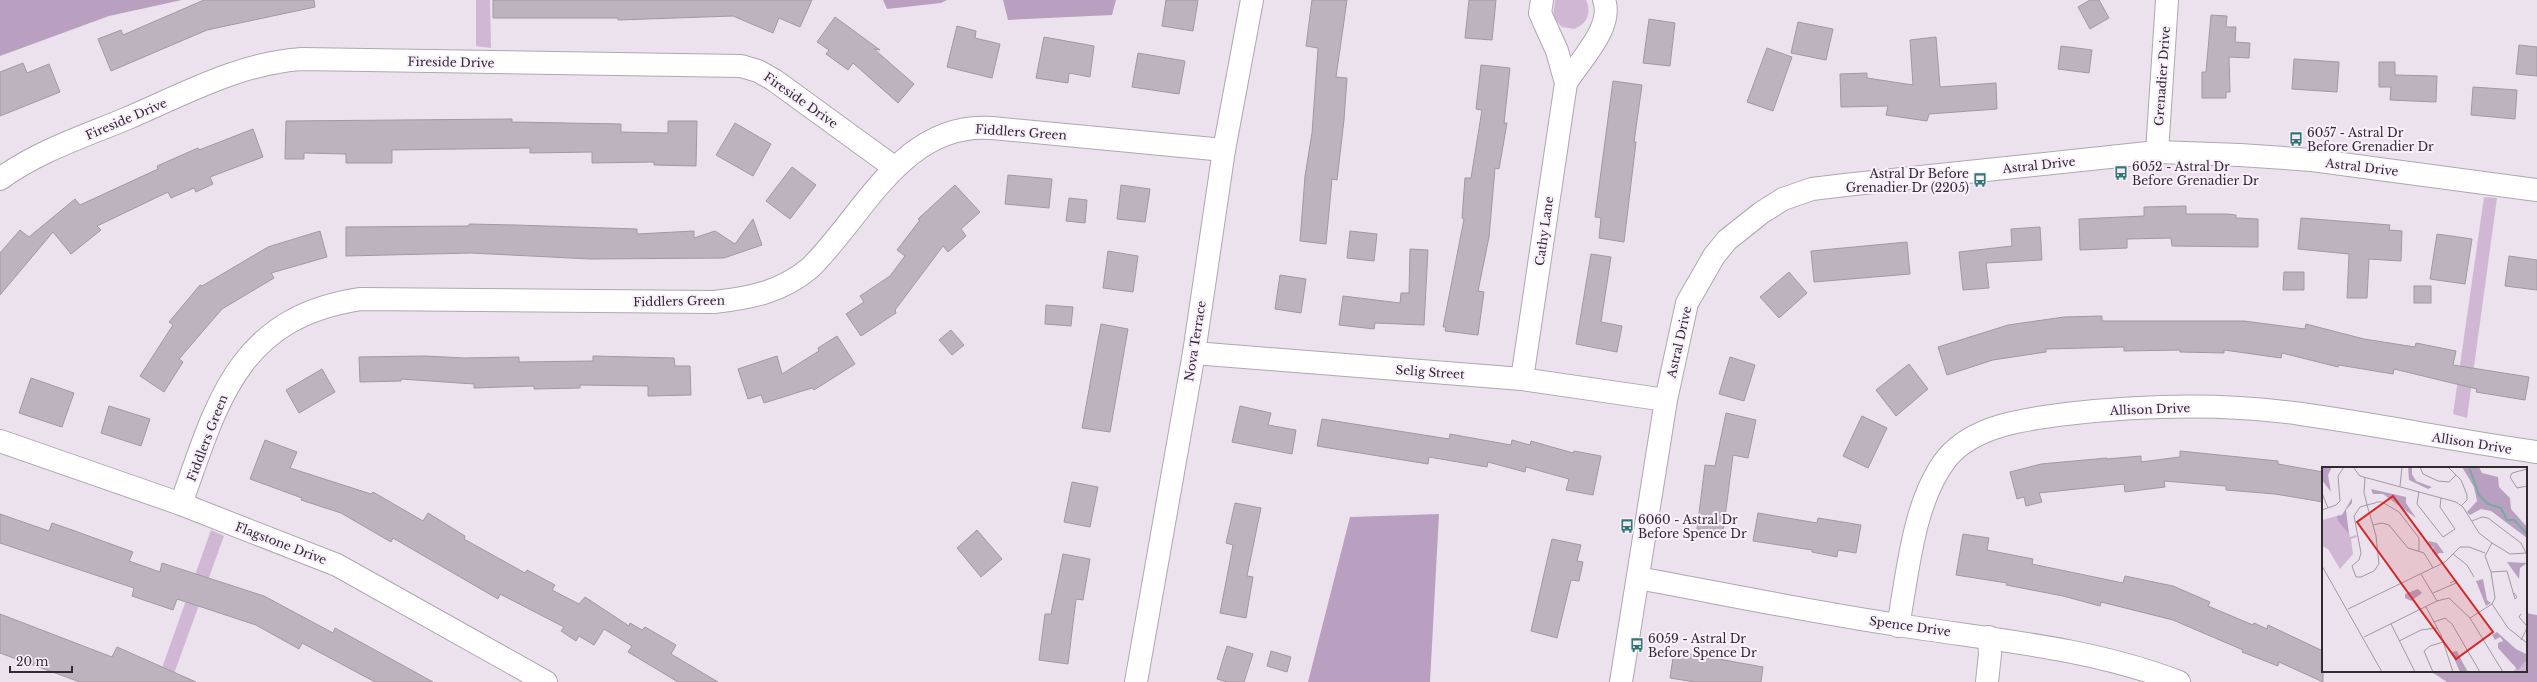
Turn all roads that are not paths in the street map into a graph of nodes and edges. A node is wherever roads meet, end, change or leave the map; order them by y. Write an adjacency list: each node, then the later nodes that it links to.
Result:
1 (1252, 0): 6 (street, Nova Terrace)
2 (1542, 0): 5 (street, Cathy Lane)
3 (1604, 0): 5 (street, Cathy Lane)
4 (2167, 0): 7 (street, Grenadier Drive)
5 (1566, 82): 12 (street, Cathy Lane)
6 (1224, 150): 8 (street, Fiddlers Green); 11 (street, Nova Terrace)
7 (2157, 152): 10 (street, Astral Drive); 13 (street, Astral Drive)
8 (895, 168): 9 (street, Fireside Drive); 16 (street, Fiddlers Green)
9 (0, 179)
10 (2537, 190)
11 (1194, 353): 12 (street, Selig Street); 21 (street, Nova Terrace)
12 (1522, 379): 13 (street, Selig Street)
13 (1666, 400): 17 (street, Astral Drive)
14 (0, 441): 16 (street, Flagstone Drive)
15 (2537, 452): 18 (street, Allison Drive)
16 (181, 504): 20 (street, Flagstone Drive)
17 (1638, 578): 18 (street, Spence Drive); 22 (street, Astral Drive)
18 (1898, 626): 19 (street, Spence Drive)
19 (1989, 637): 23 (street); 24 (street, Spence Drive)
20 (546, 682)
21 (1136, 682)
22 (1621, 682)
23 (1987, 682)
24 (2179, 682)

